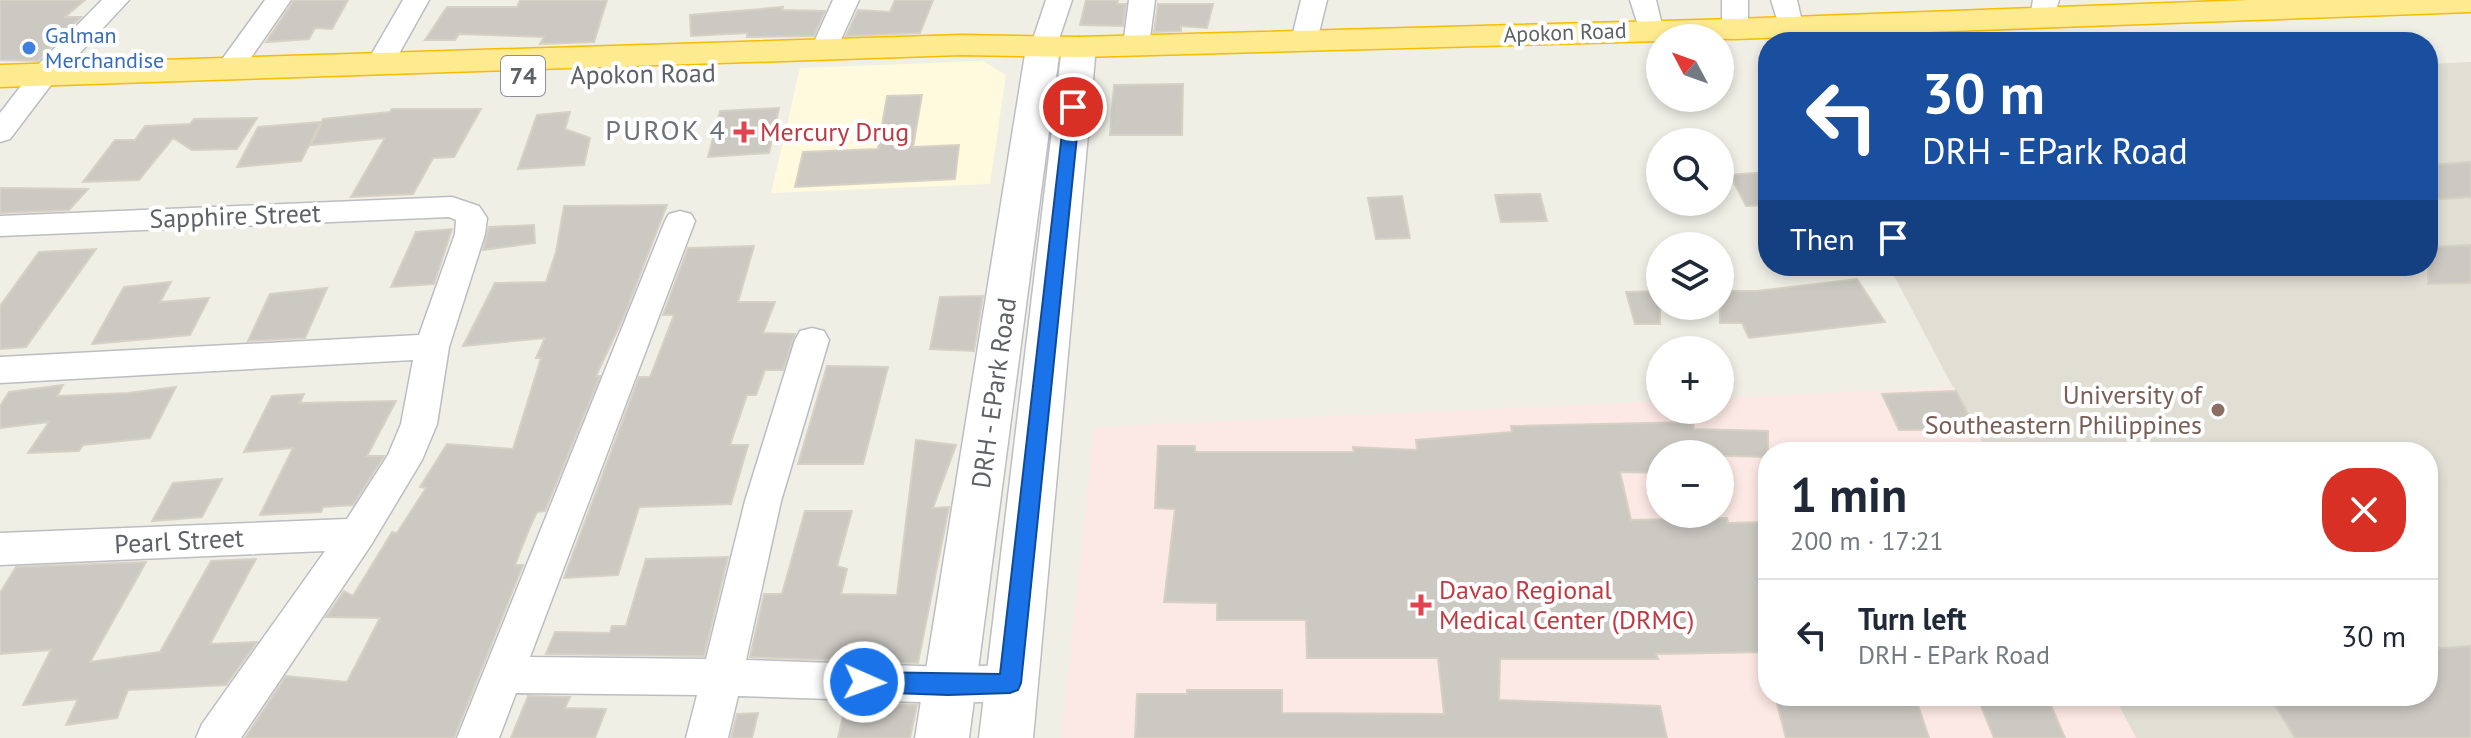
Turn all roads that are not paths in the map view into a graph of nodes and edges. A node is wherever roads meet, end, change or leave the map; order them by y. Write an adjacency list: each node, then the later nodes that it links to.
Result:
1 (116, 0): 19 (street)
2 (278, 0): 18 (street)
3 (416, 0): 17 (street)
4 (846, 0): 16 (street)
5 (1059, 0): 15 (street)
6 (1142, 0): 14 (street)
7 (1314, 0): 13 (street)
8 (2471, 2): 9 (highway, Apokon Road / 74)
9 (2045, 9): 10 (highway, Apokon Road / 74)
10 (1787, 13): 11 (highway, Apokon Road / 74)
11 (1735, 14): 12 (highway, Apokon Road / 74)
12 (1647, 15): 13 (highway, Apokon Road / 74)
13 (1304, 41): 14 (highway, Apokon Road / 74)
14 (1136, 46): 15 (highway, Apokon Road / 74)
15 (1061, 48): 16 (highway, Apokon Road / 74); 19 (highway, Apokon Road / 74); 30 (main road, DRH - EPark Road); 31 (main road, DRH - EPark Road)
16 (823, 51): 17 (highway, Apokon Road / 74)
17 (381, 62): 18 (highway, Apokon Road / 74)
18 (229, 69): 19 (highway, Apokon Road / 74)
19 (19, 84): 20 (street)
20 (0, 133)
21 (680, 221): 28 (street)
22 (0, 226): 24 (street, Sapphire Street)
23 (812, 340): 29 (street)
24 (432, 347): 25 (street); 26 (street)
25 (0, 370)
26 (358, 534): 27 (street, Pearl Street); 32 (street)
27 (0, 549)
28 (502, 675): 29 (street); 33 (street)
29 (723, 677): 31 (street); 34 (street)
30 (1010, 683): 31 (street); 36 (main road, DRH - EPark Road)
31 (948, 685): 35 (main road, DRH - EPark Road)
32 (217, 738)
33 (478, 738)
34 (707, 738)
35 (942, 738)
36 (1006, 738)

